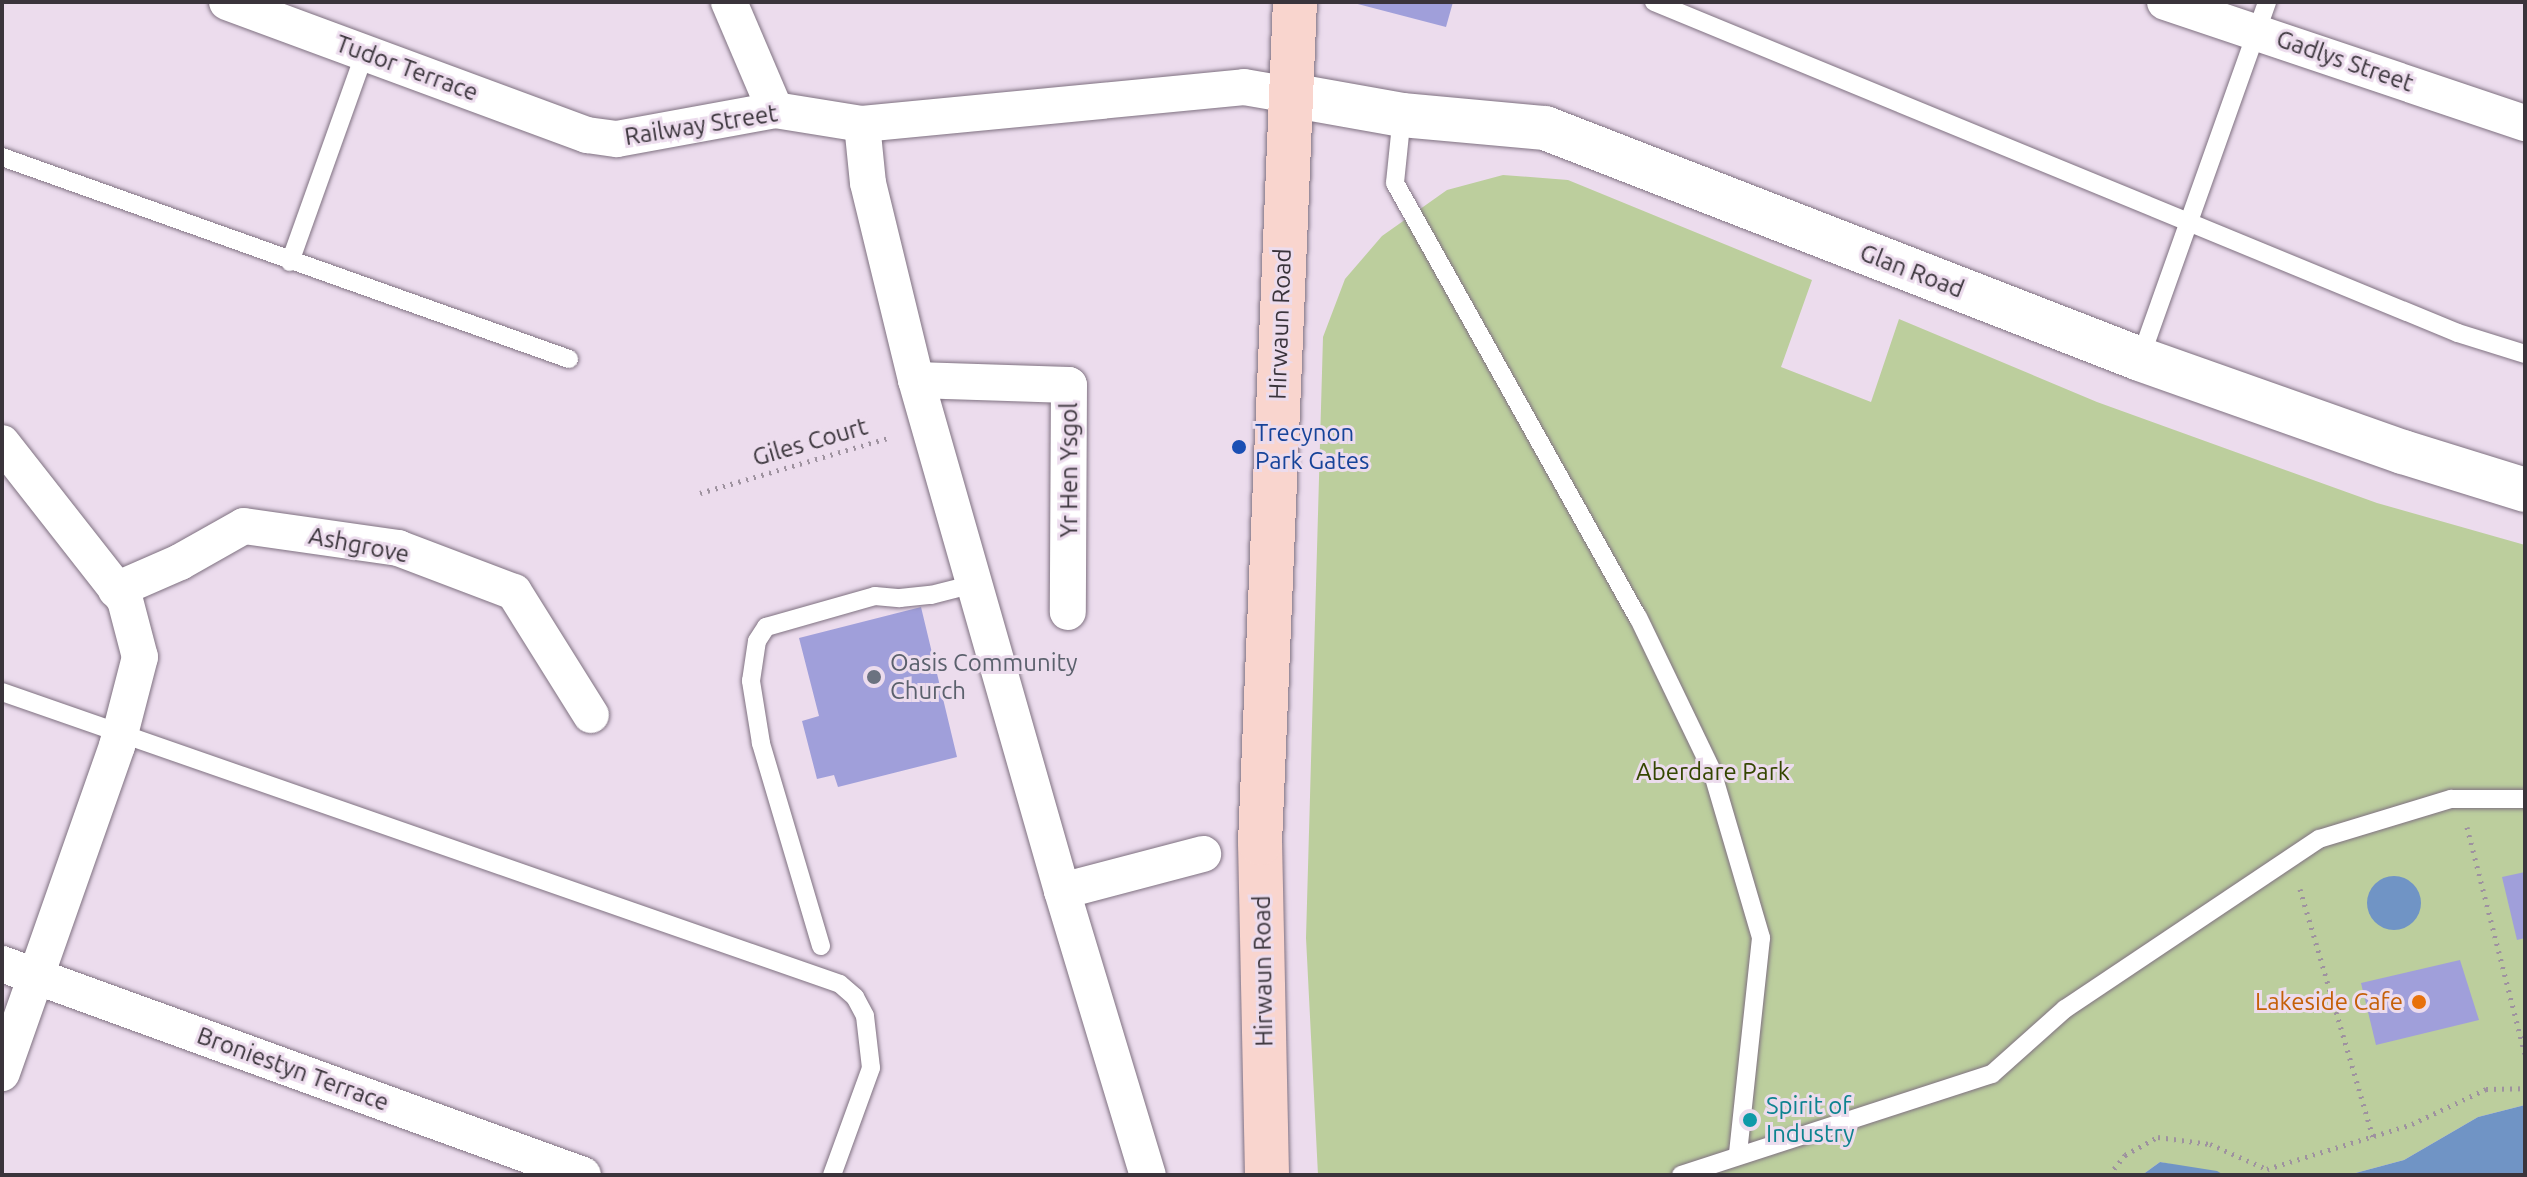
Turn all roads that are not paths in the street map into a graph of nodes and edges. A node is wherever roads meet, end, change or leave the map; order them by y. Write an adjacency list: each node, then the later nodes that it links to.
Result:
1 (227, 2): 7 (street, Tudor Terrace)
2 (729, 2): 9 (street)
3 (1295, 2): 8 (main road, Hirwaun Road)
4 (1654, 2): 15 (lane)
5 (2165, 2): 6 (street, Gadlys Street)
6 (2262, 17): 11 (street, Gadlys Street); 15 (lane)
7 (365, 52): 13 (street, Tudor Terrace); 16 (lane)
8 (1290, 95): 10 (street, Glan Road); 12 (street); 40 (main road, Hirwaun Road)
9 (775, 110): 12 (street, Railway Street); 13 (street, Railway Street)
10 (1402, 115): 19 (street, Glan Road); 36 (lane)
11 (2525, 123)
12 (862, 124): 20 (street)
13 (587, 135)
14 (2, 157): 16 (lane)
15 (2189, 221): 17 (lane); 19 (lane)
16 (290, 262): 18 (lane)
17 (2525, 354)
18 (569, 359)
19 (2140, 359): 22 (street, Glan Road)
20 (916, 380): 23 (street); 25 (street, Yr Hen Ysgol)
21 (2, 443): 24 (street)
22 (2525, 490)
23 (974, 584): 31 (street); 32 (lane)
24 (116, 590): 27 (street, Ashgrove); 28 (street)
25 (1068, 612)
26 (2, 692): 28 (lane)
27 (591, 715)
28 (120, 736): 34 (street); 38 (lane)
29 (2525, 799): 36 (lane)
30 (1203, 854): 31 (street)
31 (1062, 891): 39 (street)
32 (821, 946)
33 (2, 964): 34 (street, Broniestyn Terrace)
34 (37, 976): 35 (street); 37 (street, Broniestyn Terrace)
35 (2, 1073)
36 (1738, 1154): 41 (lane)
37 (583, 1175)
38 (832, 1175)
39 (1148, 1175)
40 (1267, 1175)
41 (1681, 1175)

